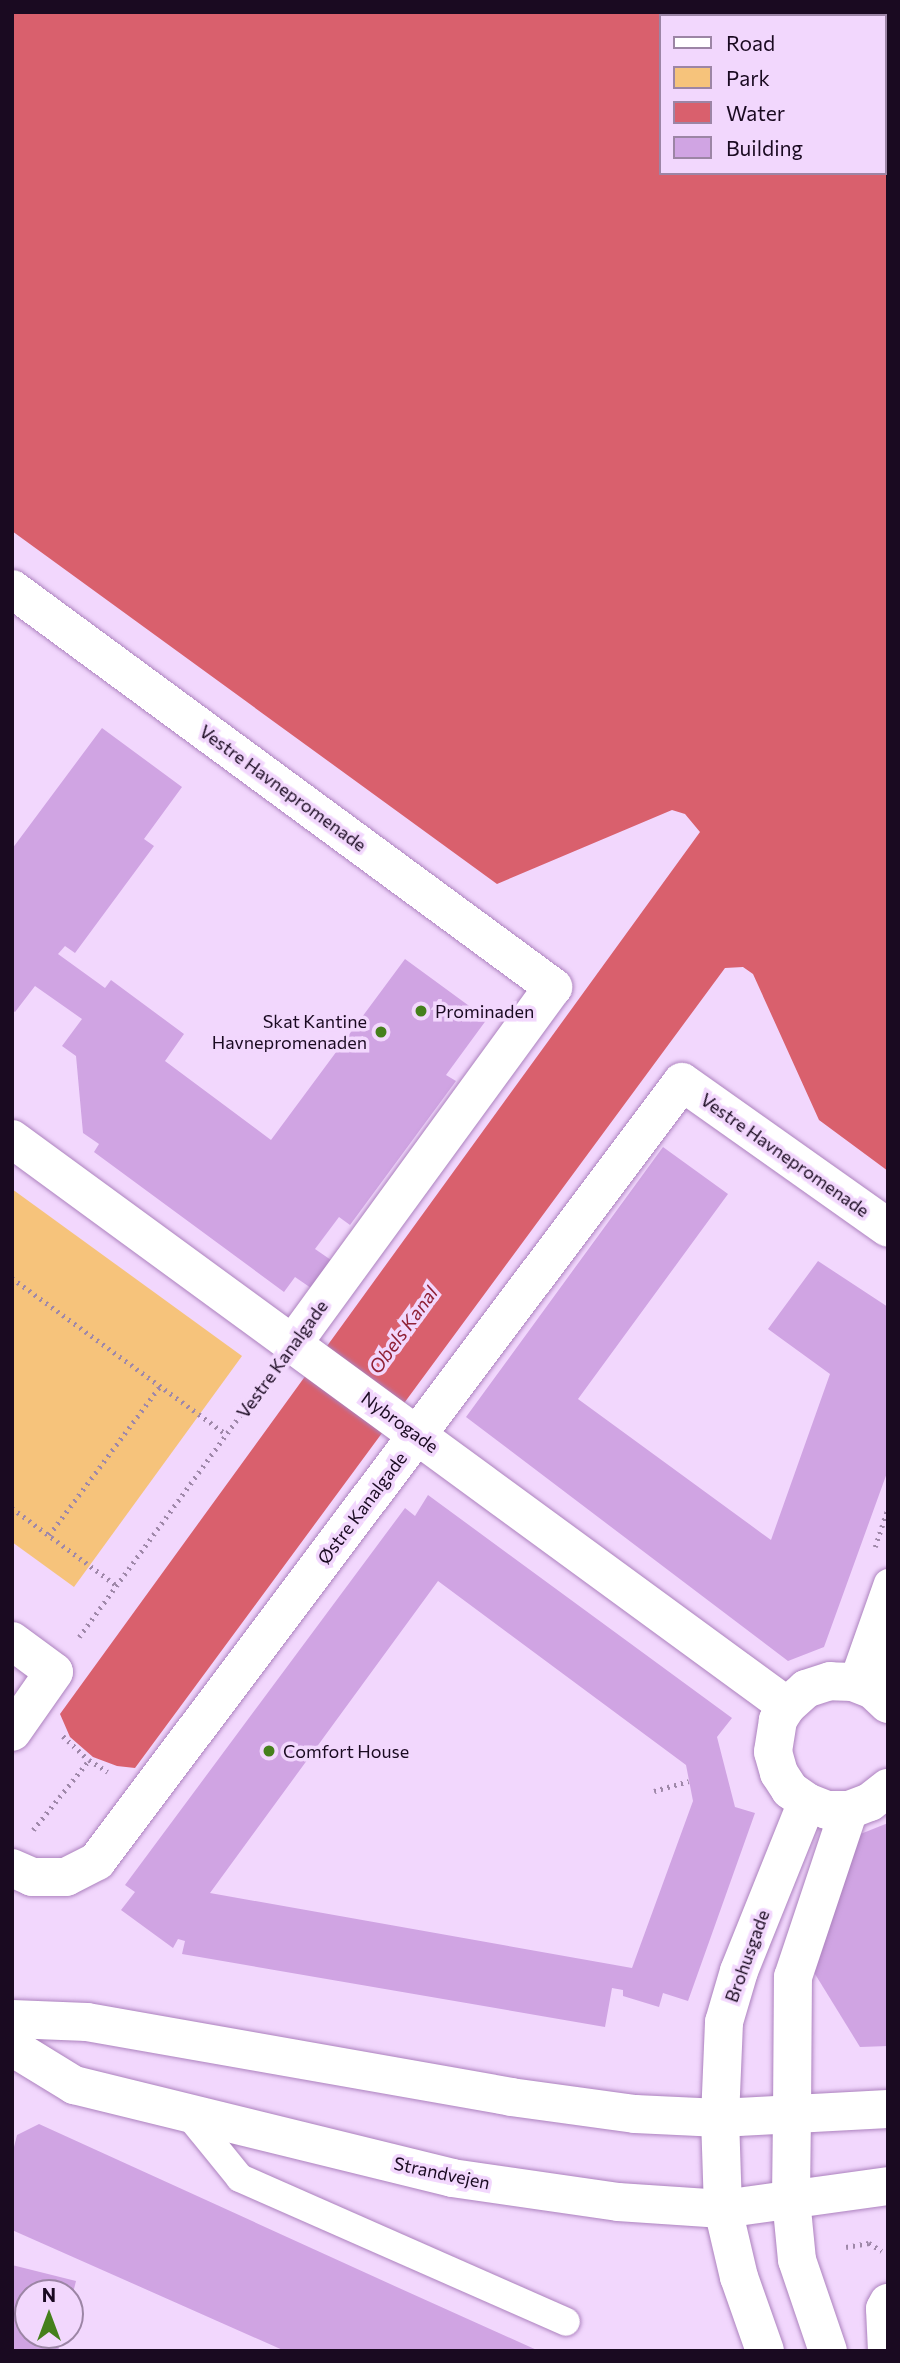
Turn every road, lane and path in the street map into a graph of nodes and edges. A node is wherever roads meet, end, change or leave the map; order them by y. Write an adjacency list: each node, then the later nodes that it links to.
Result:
1 (12, 589): 2 (street, Vestre Havnepromenade)
2 (553, 987): 7 (street, Vestre Kanalgade)
3 (682, 1082): 5 (street, Vestre Havnepromenade); 9 (street, Østre Kanalgade)
4 (12, 1139): 7 (street, Nybrogade)
5 (888, 1228)
6 (12, 1278): 8 (path)
7 (301, 1350): 9 (street, Nybrogade); 10 (path, Vestre Kanalgade)
8 (160, 1386): 10 (path); 12 (path)
9 (412, 1431): 19 (street, Nybrogade); 23 (street, Østre Kanalgade)
10 (227, 1435): 14 (path, Vestre Kanalgade)
11 (12, 1508): 12 (path)
12 (49, 1535): 14 (path)
13 (888, 1583): 18 (lane)
14 (116, 1586): 17 (path, Vestre Kanalgade)
15 (12, 1641): 17 (street)
16 (888, 1650): 18 (street)
17 (45, 1685): 20 (street); 21 (path)
18 (871, 1692): 19 (street)
19 (787, 1706): 26 (street)
20 (12, 1732)
21 (89, 1760): 23 (path); 28 (path)
22 (689, 1781): 25 (path)
23 (156, 1782): 29 (street, Østre Kanalgade)
24 (888, 1787): 27 (street)
25 (654, 1791)
26 (807, 1802): 27 (street); 35 (street, Brohusgade)
27 (849, 1810): 34 (street)
28 (29, 1834)
29 (12, 1868)
30 (12, 2019): 35 (street)
31 (12, 2047): 33 (street, Strandvejen)
32 (888, 2109): 34 (street)
33 (188, 2114): 38 (street, Strandvejen); 42 (lane)
34 (792, 2115): 35 (street); 37 (street)
35 (720, 2118): 38 (street, Brohusgade)
36 (888, 2186): 37 (street, Strandvejen)
37 (791, 2199): 38 (street, Strandvejen); 44 (street)
38 (723, 2209): 43 (street, Brohusgade)
39 (846, 2248): 40 (path)
40 (882, 2251)
41 (888, 2303): 45 (street)
42 (566, 2322)
43 (765, 2351)
44 (828, 2351)
45 (887, 2351)

